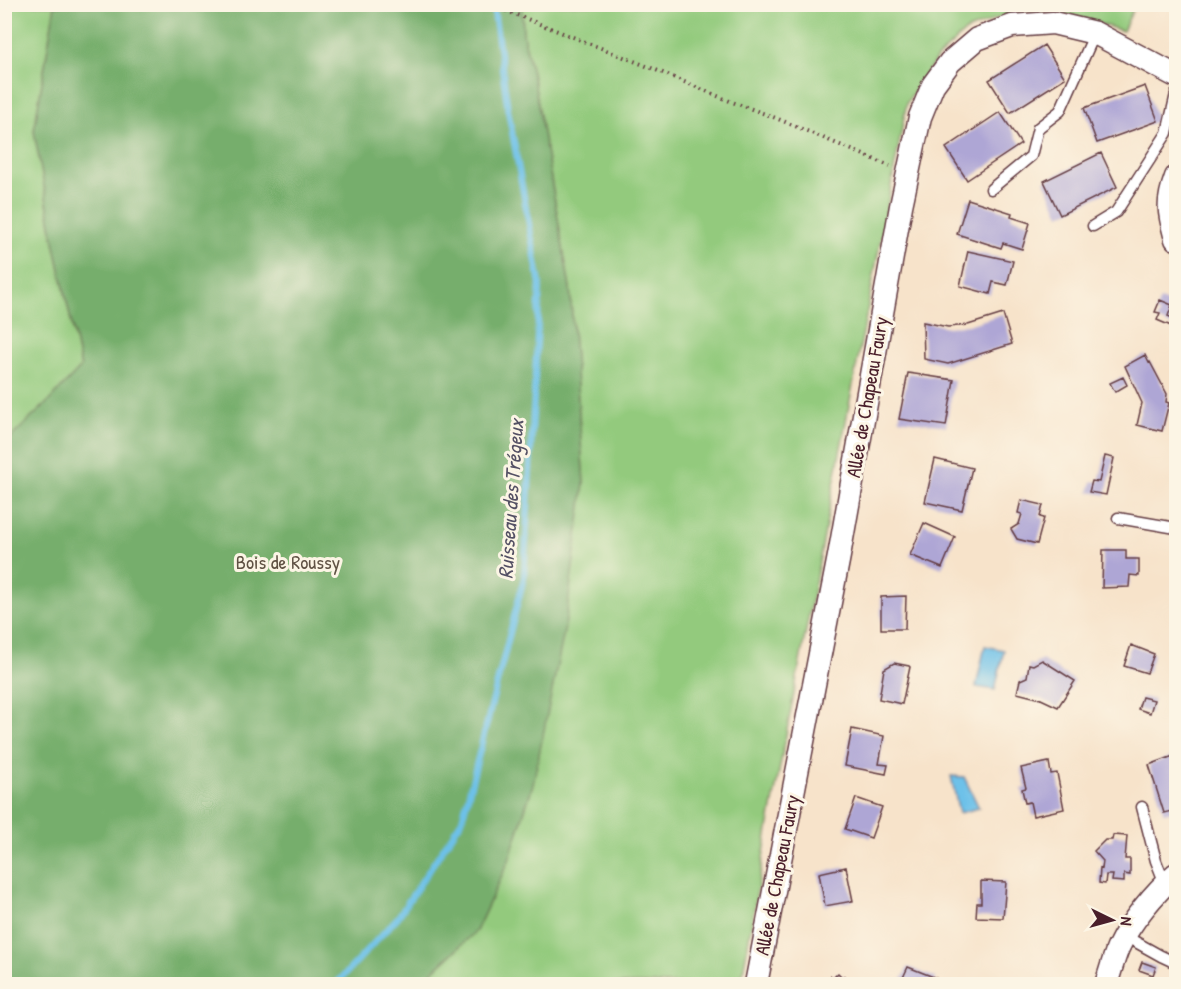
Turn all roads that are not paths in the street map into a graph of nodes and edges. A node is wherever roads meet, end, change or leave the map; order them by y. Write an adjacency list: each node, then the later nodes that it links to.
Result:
1 (1095, 33): 2 (street, Allée de Chapeau Faury); 5 (lane); 14 (street, Allée de Chapeau Faury)
2 (1176, 76)
3 (1176, 94): 6 (lane)
4 (1176, 177): 7 (street)
5 (991, 189)
6 (1093, 226)
7 (1176, 239)
8 (1118, 518): 9 (lane)
9 (1176, 528)
10 (1142, 807): 11 (lane)
11 (1170, 879): 12 (street)
12 (1125, 936): 13 (lane); 15 (street)
13 (1176, 963)
14 (756, 984)
15 (1106, 984)

